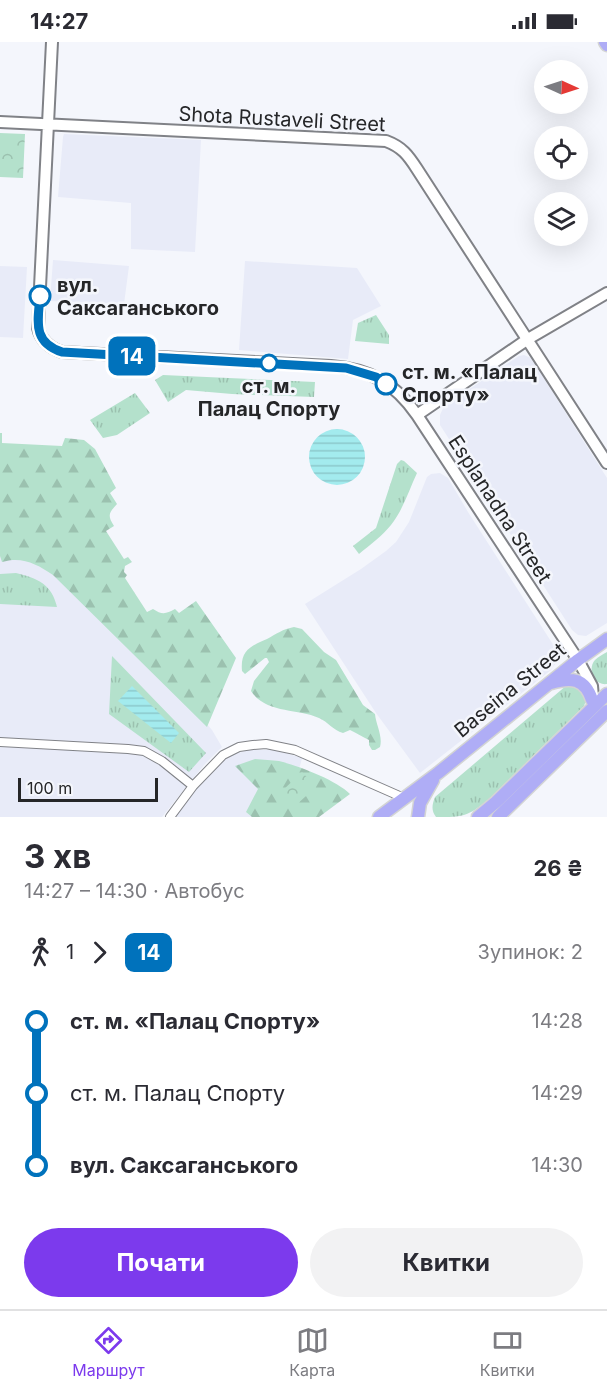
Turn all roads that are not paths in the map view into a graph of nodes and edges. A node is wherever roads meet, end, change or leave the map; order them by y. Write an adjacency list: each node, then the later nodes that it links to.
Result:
1 (52, 42): 3 (main road)
2 (0, 122): 3 (main road, Shota Rustaveli Street)
3 (48, 125): 5 (main road, Shota Rustaveli Street); 6 (main road, Esplanadna Street)
4 (607, 293): 5 (main road)
5 (528, 339): 6 (main road); 7 (main road, Shota Rustaveli Street)
6 (417, 415): 9 (main road, Esplanadna Street)
7 (607, 463)
8 (607, 639): 9 (main road, Baseina Street)
9 (578, 660): 10 (main road, Baseina Street); 12 (main road, Esplanadna Street)
10 (548, 684): 12 (main road); 16 (main road, Baseina Street)
11 (607, 694): 14 (main road)
12 (592, 700): 14 (main road, Esplanadna Street)
13 (607, 711): 27 (main road)
14 (589, 713): 20 (main road)
15 (0, 742): 17 (street)
16 (438, 773): 18 (main road); 19 (main road, Baseina Street)
17 (193, 786): 19 (street); 21 (street)
18 (429, 787): 23 (main road); 24 (main road)
19 (404, 798): 22 (main road, Baseina Street)
20 (496, 802): 25 (main road); 26 (main road)
21 (170, 817)
22 (379, 817)
23 (418, 817)
24 (427, 817)
25 (478, 817)
26 (490, 817)
27 (498, 817)

